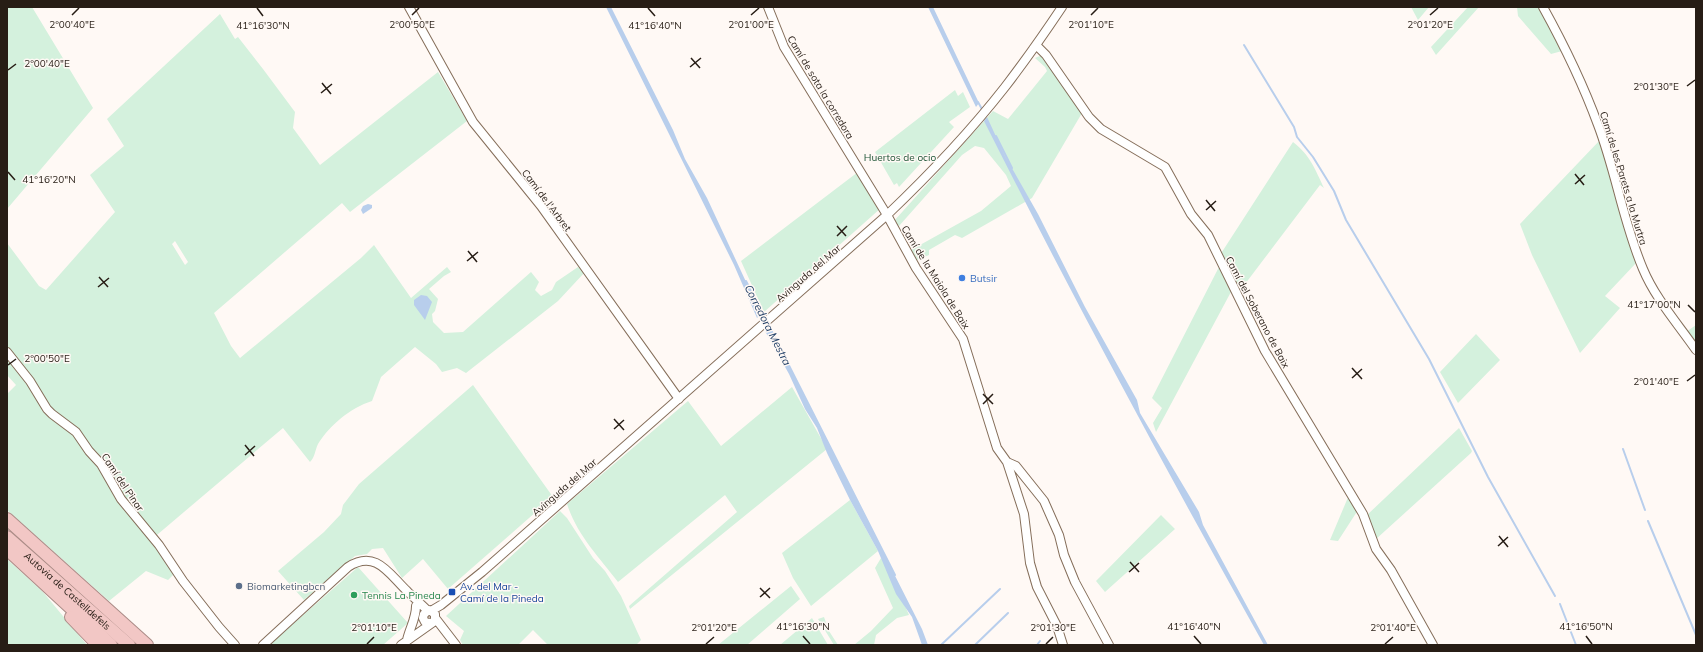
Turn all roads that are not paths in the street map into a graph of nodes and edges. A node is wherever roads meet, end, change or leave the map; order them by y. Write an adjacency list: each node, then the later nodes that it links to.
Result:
1 (409, 7): 9 (street, Camí de l'Arbret)
2 (768, 7): 6 (street, Camí de sota la corredora)
3 (1062, 7): 5 (street, Avinguda del Mar)
4 (1543, 7): 7 (street, Camí de les Parets a la Murtra)
5 (1036, 45): 6 (street, Avinguda del Mar); 28 (street, Camí del Soberano de Baix)
6 (887, 215): 9 (street, Avinguda del Mar); 10 (street, Camí de la Maiola de Baix)
7 (1696, 350)
8 (7, 352): 23 (street, Camí del Pinar)
9 (679, 399): 17 (street, Avinguda del Mar)
10 (1007, 462): 26 (street, Camí de la Maiola de Baix); 27 (street)
11 (7, 519): 22 (highway)
12 (7, 537): 21 (highway, Autovia de Castelldefels)
13 (7, 549): 14 (highway, Autovia de Castelldefels)
14 (36, 576): 19 (highway); 20 (highway, Autovia de Castelldefels)
15 (407, 591): 16 (street); 17 (street); 24 (street)
16 (416, 606): 17 (street); 18 (street)
17 (430, 617): 18 (street, Avinguda del Mar); 25 (street)
18 (404, 642)
19 (98, 645)
20 (111, 645)
21 (129, 645)
22 (147, 645)
23 (235, 645)
24 (263, 645)
25 (456, 645)
26 (1063, 645)
27 (1109, 645)
28 (1433, 645)

